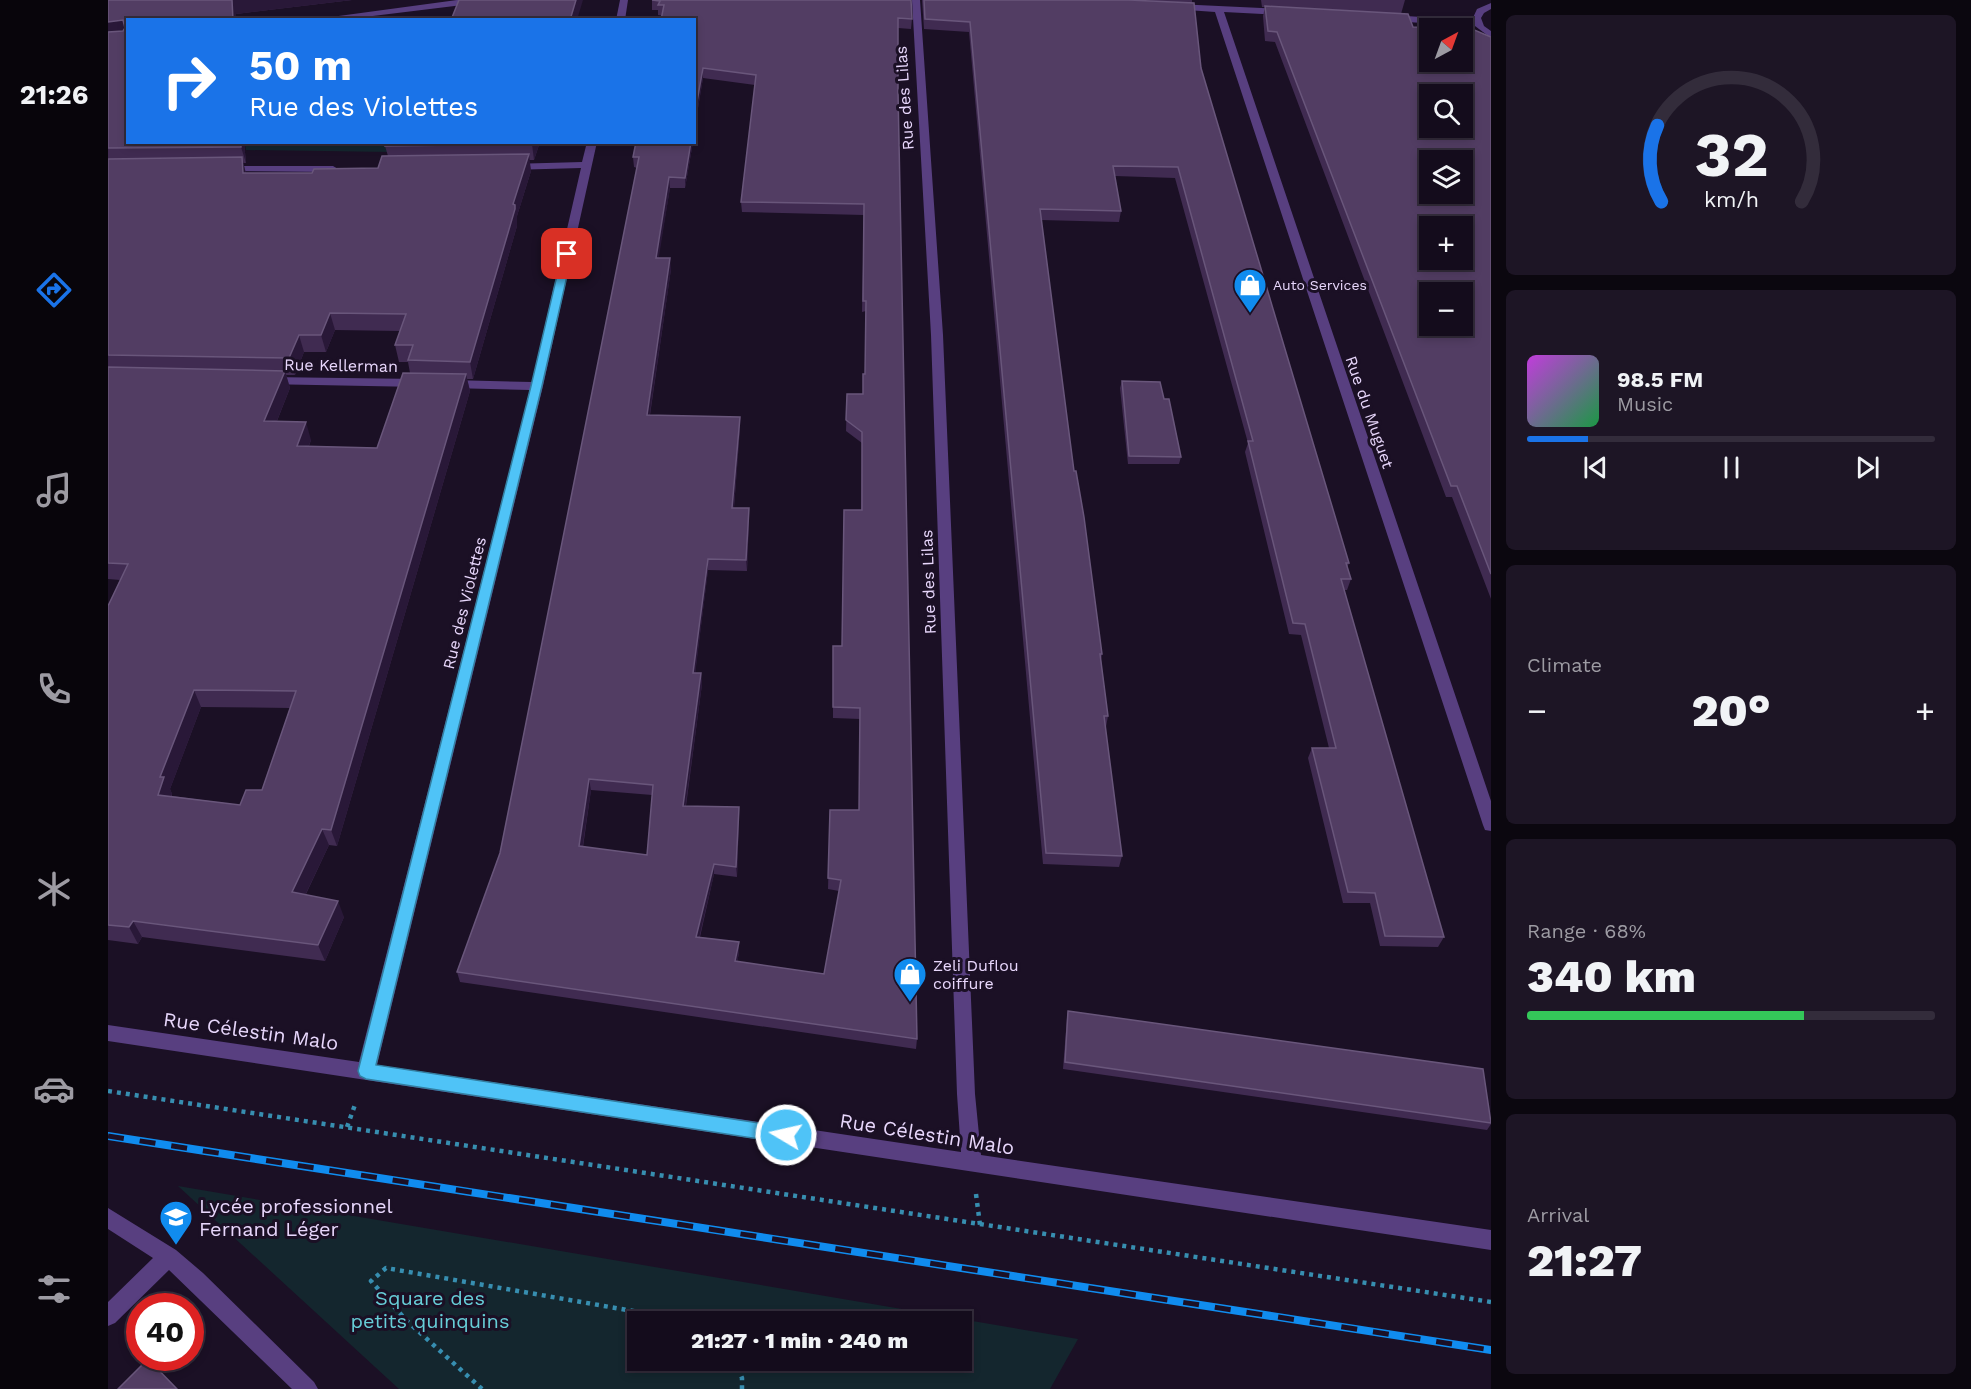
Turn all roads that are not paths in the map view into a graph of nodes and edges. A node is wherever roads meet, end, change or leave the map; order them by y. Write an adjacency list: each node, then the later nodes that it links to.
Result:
1 (479, 0): 4 (street)
2 (624, 0): 11 (street)
3 (916, 0): 24 (street, Rue des Lilas)
4 (417, 4): 10 (street)
5 (1162, 6): 7 (street)
6 (1491, 6): 12 (street)
7 (1218, 9): 8 (street); 21 (street, Rue du Muguet)
8 (1295, 13)
9 (1373, 17): 12 (street)
10 (327, 18)
11 (620, 18)
12 (1477, 23): 13 (street)
13 (1491, 35)
14 (592, 144): 15 (street, Rue des Violettes)
15 (587, 165): 16 (street); 20 (street, Rue des Violettes)
16 (494, 167)
17 (218, 169): 18 (street)
18 (344, 169)
19 (252, 380): 20 (street, Rue Kellerman)
20 (537, 386): 23 (street, Rue des Violettes)
21 (1491, 825)
22 (108, 1033): 23 (street, Rue Célestin Malo)
23 (366, 1071): 24 (street, Rue Célestin Malo)
24 (972, 1164): 26 (street, Rue Célestin Malo)
25 (108, 1218): 27 (street)
26 (1491, 1240)
27 (168, 1257): 28 (street); 29 (street)
28 (108, 1316)
29 (307, 1389)

